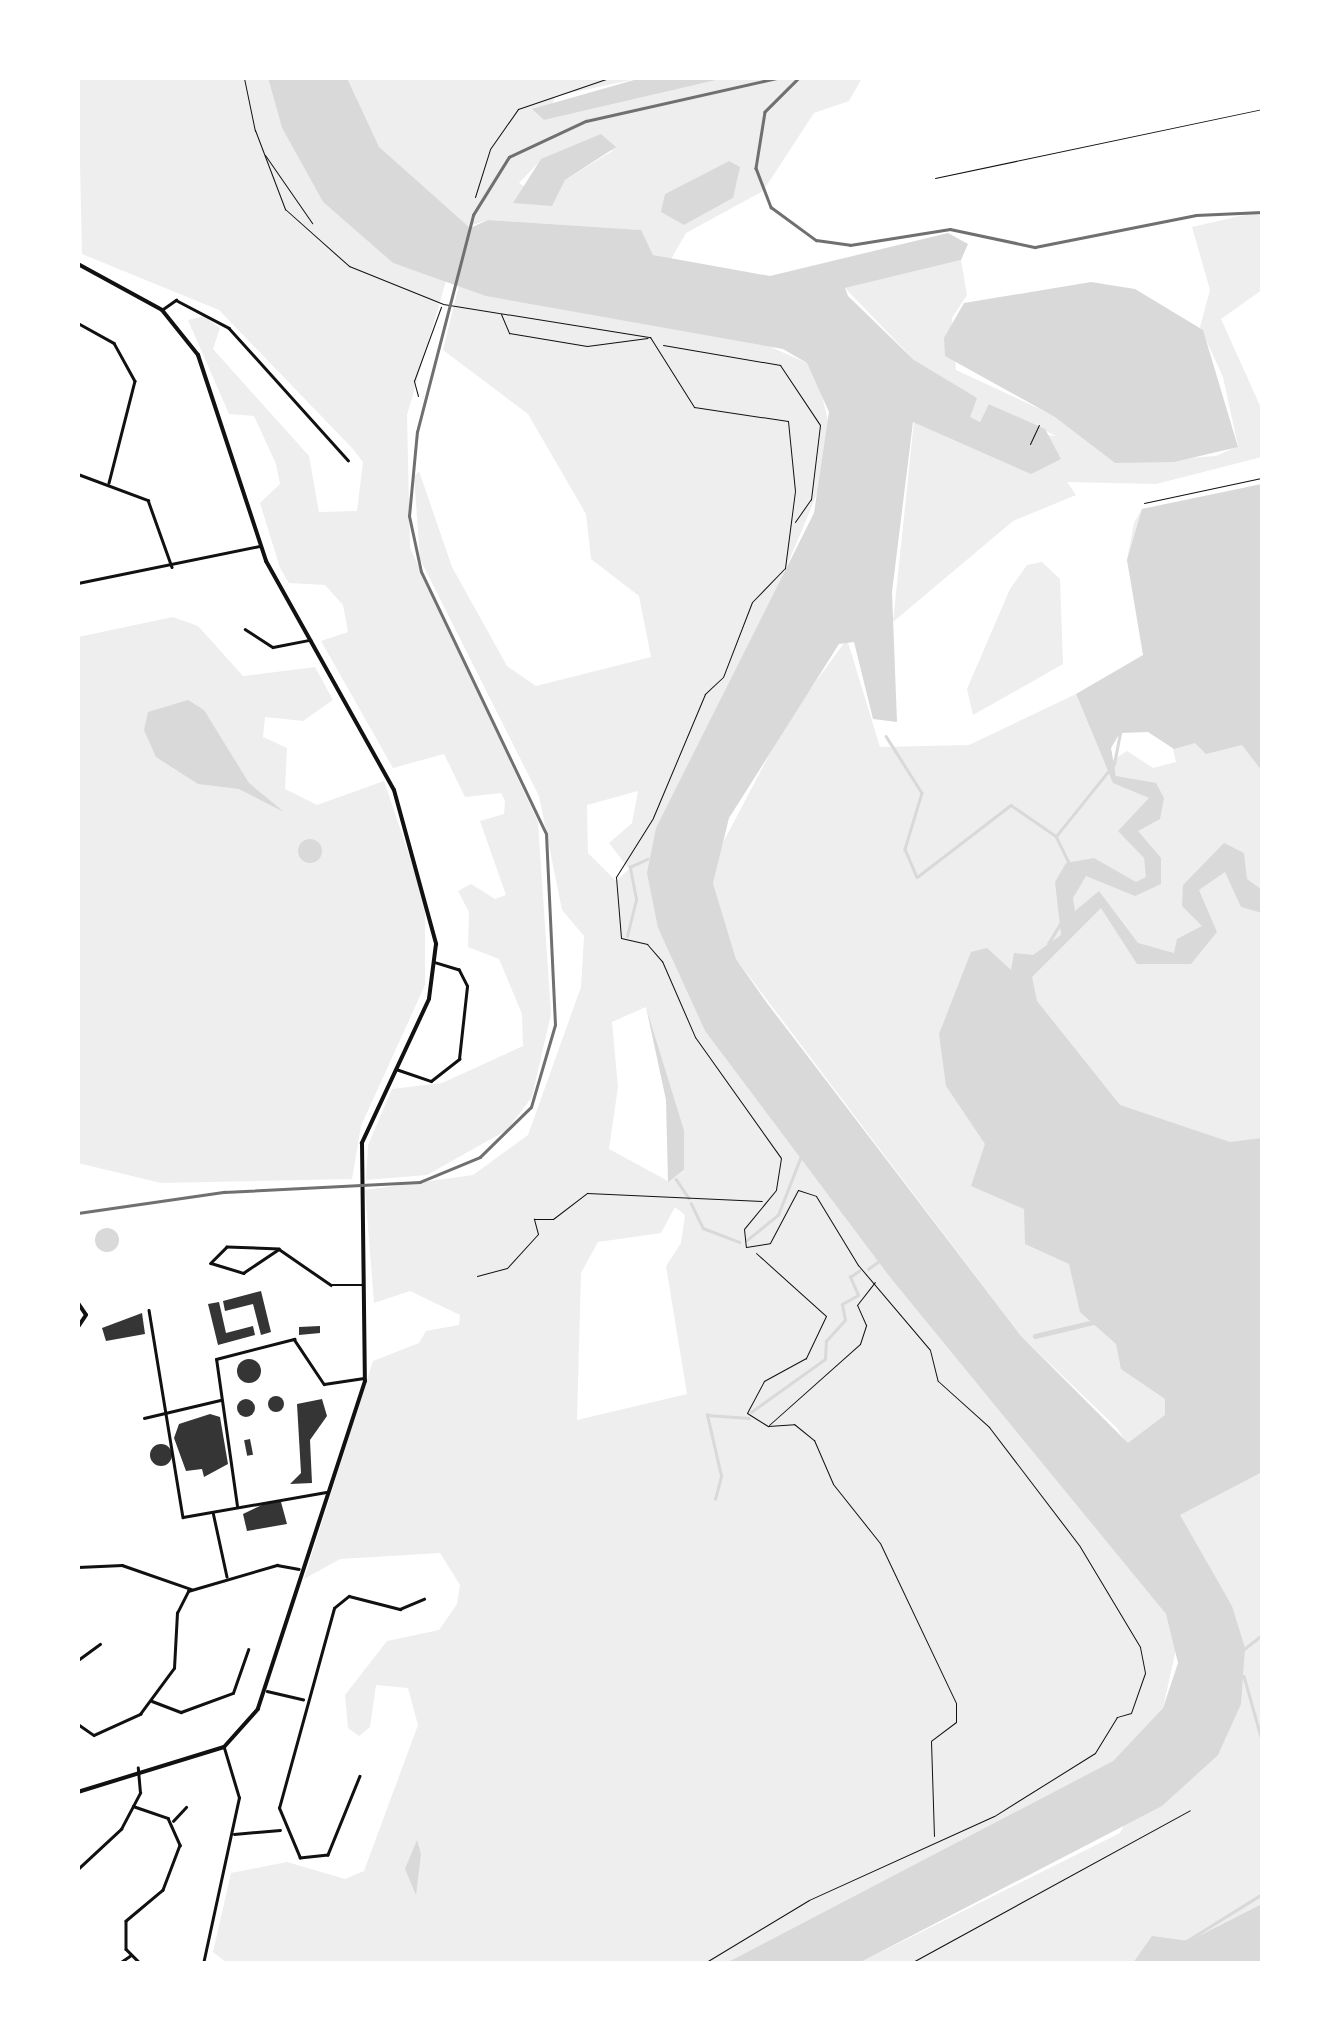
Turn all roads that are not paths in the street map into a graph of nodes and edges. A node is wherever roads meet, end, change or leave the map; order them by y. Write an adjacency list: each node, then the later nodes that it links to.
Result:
1 (609, 78): 4 (lane)
2 (1262, 110): 3 (lane)
3 (935, 178)
4 (475, 197)
5 (78, 264): 6 (street)
6 (162, 310): 8 (street); 13 (street)
7 (78, 324): 11 (street)
8 (348, 460)
9 (78, 474): 11 (street)
10 (1262, 478): 12 (lane)
11 (108, 483): 14 (street)
12 (1144, 503)
13 (260, 546): 14 (street); 17 (street)
14 (172, 568): 15 (street)
15 (78, 583)
16 (245, 630): 17 (street)
17 (311, 640): 18 (street)
18 (435, 962): 19 (street); 19 (street)
19 (396, 1069): 21 (street)
20 (278, 1249): 20 (street); 21 (street)
21 (365, 1285): 25 (street)
22 (78, 1303): 24 (street)
23 (148, 1310): 27 (street)
24 (78, 1327)
25 (365, 1378): 26 (street); 29 (street)
26 (222, 1399): 27 (street); 30 (street)
27 (172, 1411): 28 (street); 31 (street)
28 (144, 1418)
29 (328, 1492): 30 (street); 33 (street)
30 (237, 1506): 31 (street)
31 (213, 1511): 34 (street)
32 (78, 1567): 35 (street)
33 (299, 1569): 34 (street); 40 (street)
34 (227, 1577): 35 (street)
35 (191, 1589): 42 (street)
36 (424, 1599): 41 (street)
37 (100, 1644): 39 (street)
38 (248, 1650): 42 (street)
39 (78, 1660)
40 (262, 1690): 41 (street); 44 (street)
41 (304, 1699): 51 (street)
42 (150, 1700): 43 (street)
43 (78, 1724)
44 (224, 1747): 45 (street); 52 (street)
45 (138, 1768): 47 (street); 48 (street)
46 (360, 1776): 51 (street)
47 (78, 1792)
48 (133, 1806): 50 (street); 53 (street)
49 (186, 1808): 50 (street)
50 (172, 1821): 54 (street)
51 (281, 1830): 52 (street)
52 (233, 1834): 57 (street)
53 (78, 1869)
54 (131, 1955): 55 (street); 56 (street)
55 (118, 1964)
56 (142, 1964)
57 (203, 1964)

